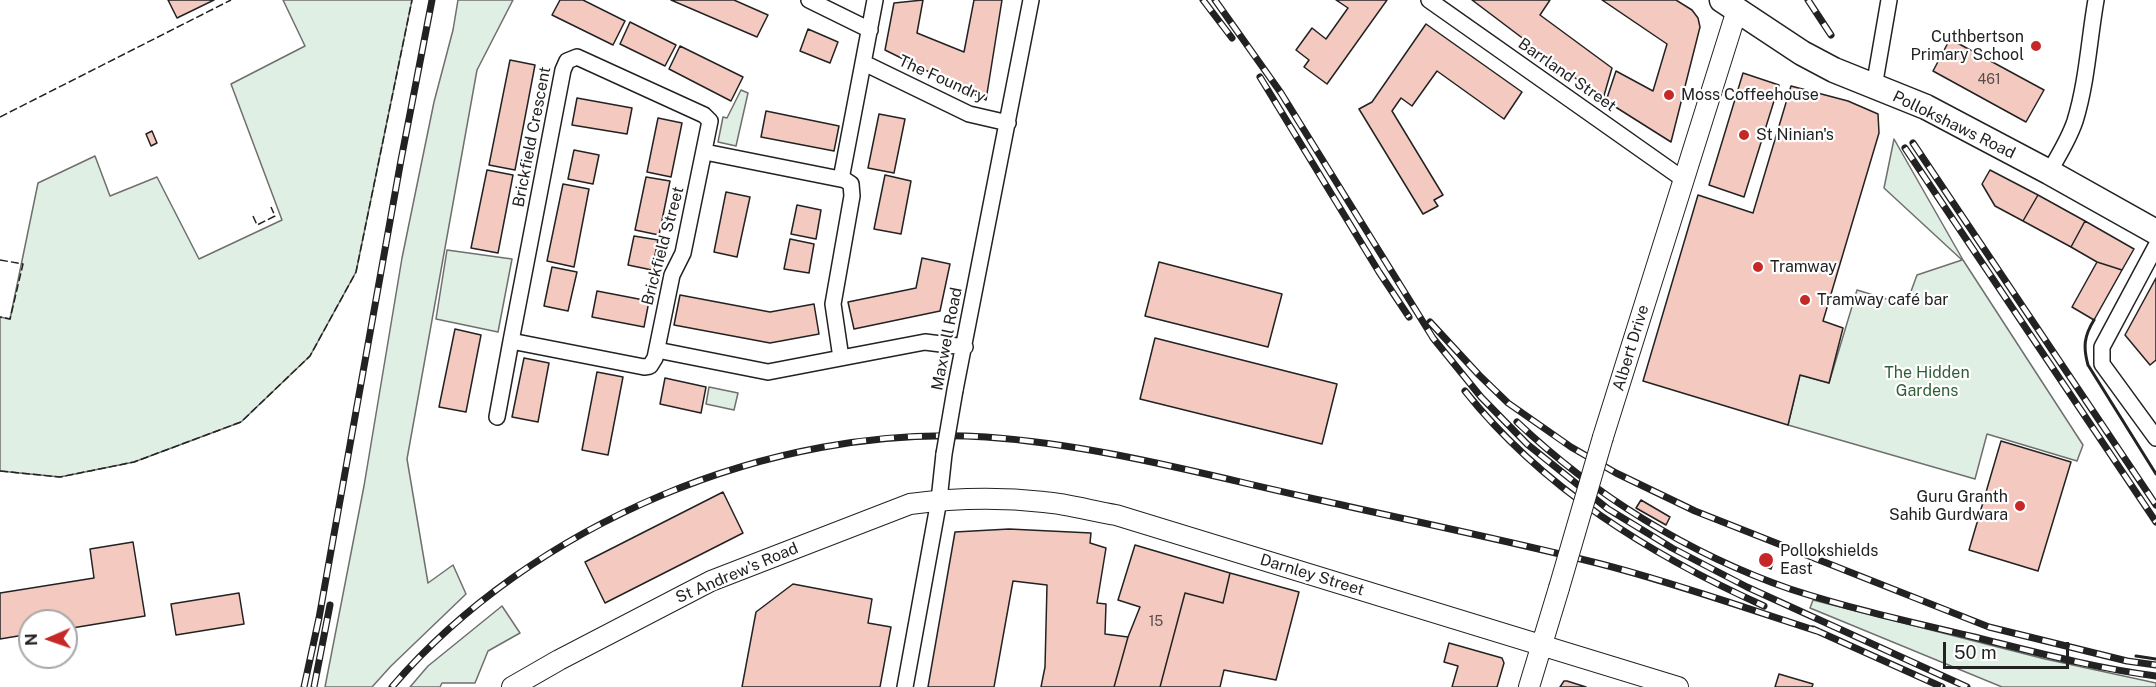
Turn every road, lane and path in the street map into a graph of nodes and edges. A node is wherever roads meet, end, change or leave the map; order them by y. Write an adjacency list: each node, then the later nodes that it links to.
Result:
1 (808, 0): 8 (street)
2 (875, 0): 8 (street)
3 (1031, 0): 11 (street, Maxwell Road)
4 (1429, 0): 15 (street, Barrland Street)
5 (1889, 0): 10 (street)
6 (2096, 0): 13 (street)
7 (1730, 5): 10 (main road, Pollokshaws Road); 15 (street, Albert Drive)
8 (870, 30): 9 (street)
9 (864, 63): 11 (street, The Foundry); 14 (street)
10 (1874, 87): 13 (main road, Pollokshaws Road)
11 (1008, 123): 19 (street, Maxwell Road)
12 (705, 152): 14 (street); 18 (street, Brickfield Crescent); 20 (street, Brickfield Street)
13 (2049, 171): 16 (main road, Pollokshaws Road)
14 (841, 179): 21 (street)
15 (1683, 179): 25 (street, Albert Drive, bridge)
16 (2156, 232)
17 (2156, 246): 23 (street)
18 (511, 341): 20 (street); 22 (street, Brickfield Crescent)
19 (965, 347): 21 (street); 24 (street, Maxwell Road, bridge)
20 (657, 350): 21 (street)
21 (842, 358)
22 (497, 417)
23 (2156, 438)
24 (939, 500): 25 (street, Darnley Street); 26 (street, St Andrew's Road); 27 (street, Maxwell Road)
25 (1542, 644): 28 (street, Albert Drive); 29 (street, Darnley Street)
26 (512, 687)
27 (905, 687)
28 (1529, 687)
29 (1678, 687)

